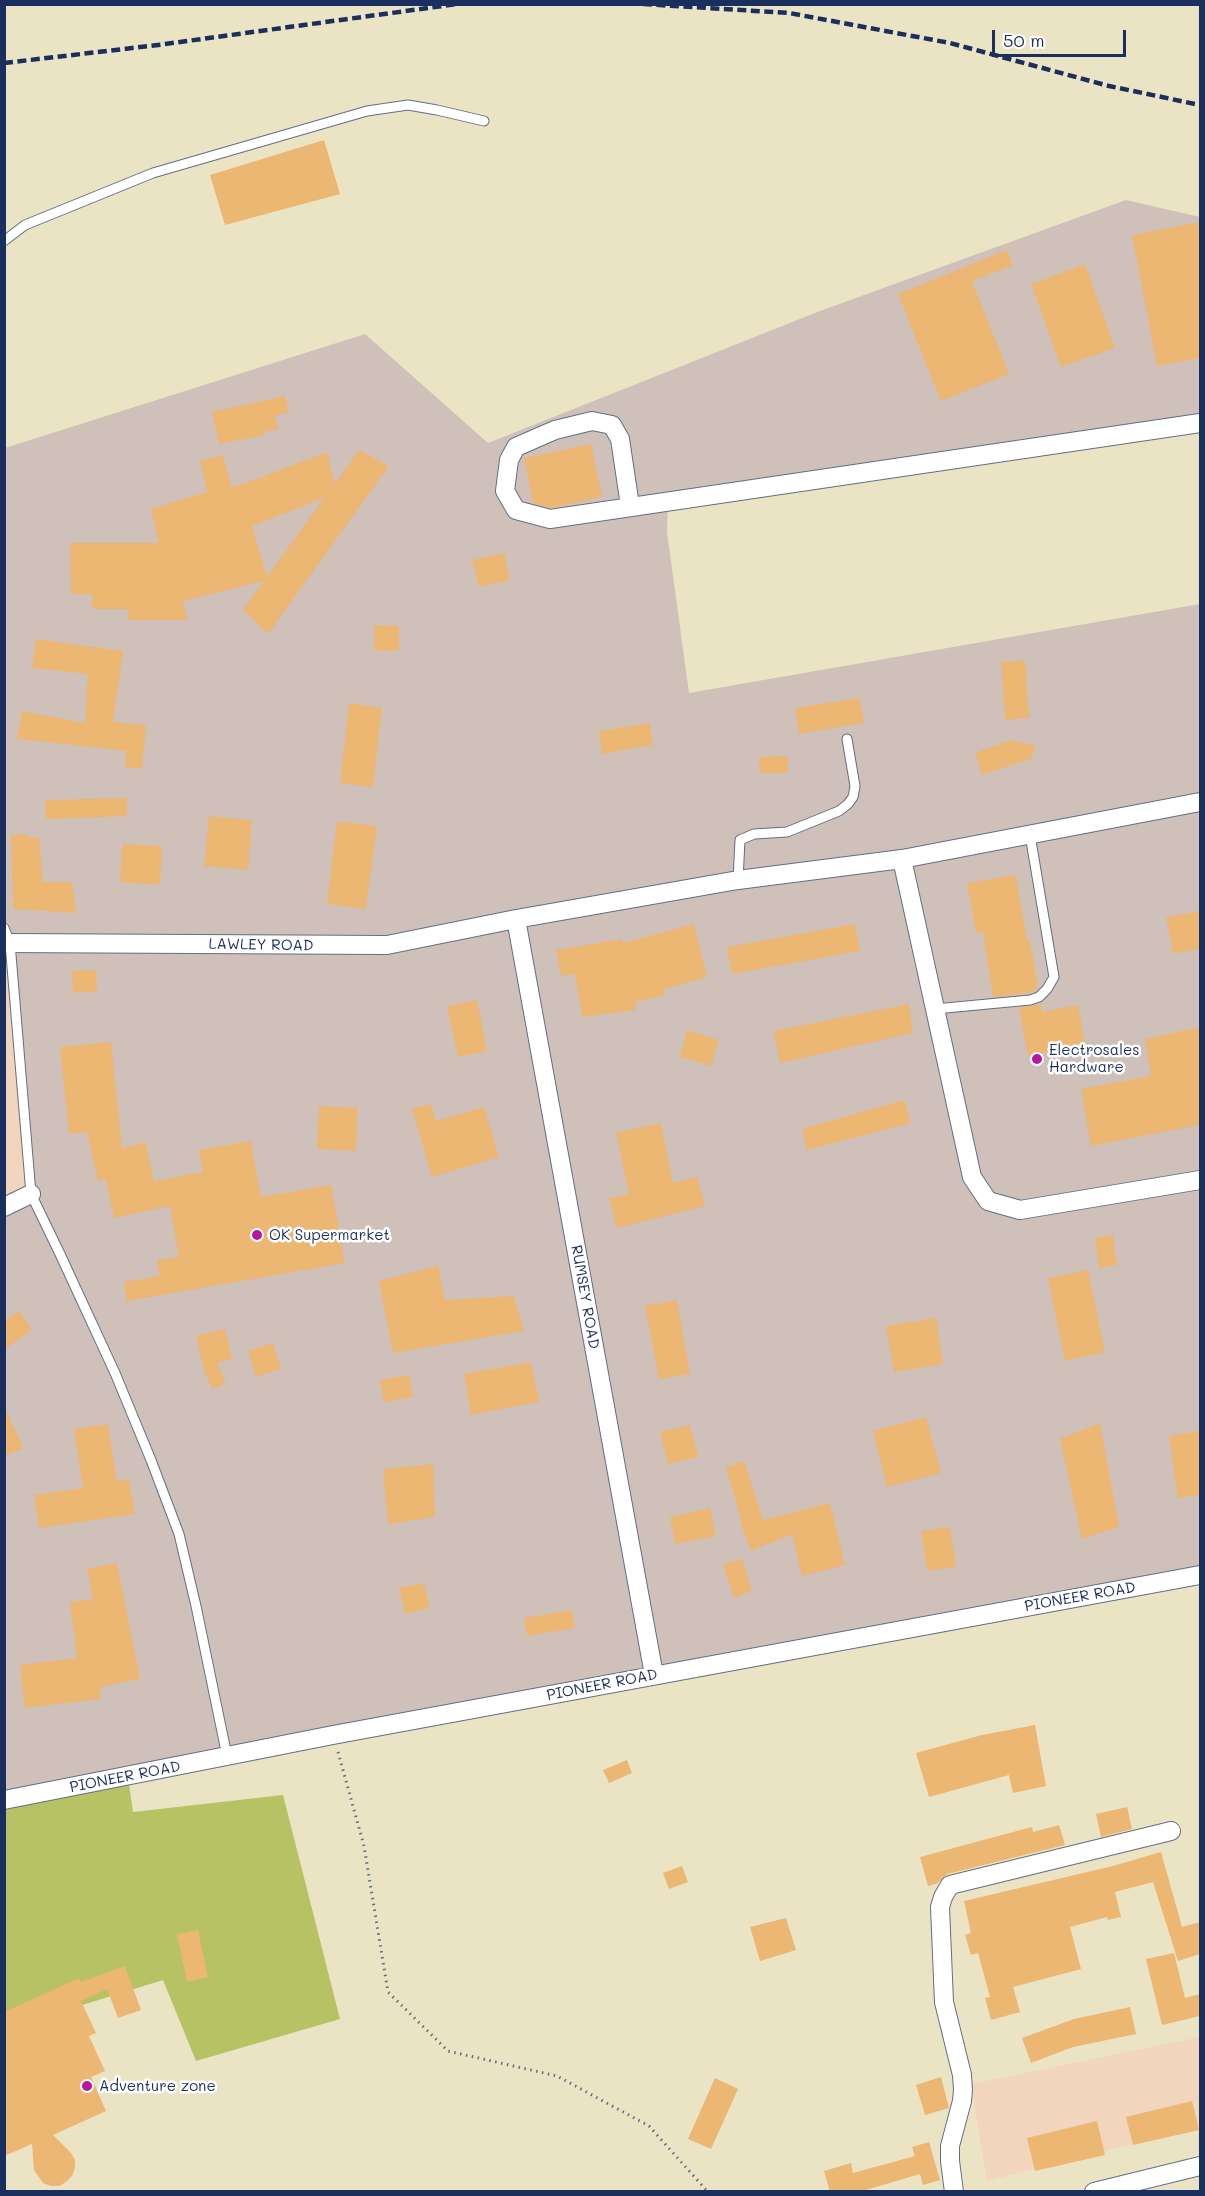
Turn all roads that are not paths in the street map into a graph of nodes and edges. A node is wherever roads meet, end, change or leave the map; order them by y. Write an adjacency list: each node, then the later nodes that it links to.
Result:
1 (484, 121): 2 (lane)
2 (4, 241)
3 (1200, 423): 4 (street)
4 (630, 506): 4 (street)
5 (847, 740): 9 (lane)
6 (1200, 802): 7 (street, LAWLEY ROAD)
7 (1030, 835): 8 (street, LAWLEY ROAD); 12 (lane)
8 (902, 859): 9 (street, LAWLEY ROAD); 12 (street)
9 (738, 880): 10 (street, LAWLEY ROAD)
10 (516, 919): 11 (street, LAWLEY ROAD); 17 (street, RUMSEY ROAD)
11 (6, 938): 14 (lane)
12 (935, 1008): 13 (street)
13 (1200, 1180)
14 (30, 1194): 15 (street); 18 (lane)
15 (4, 1207)
16 (1200, 1575): 17 (street, PIONEER ROAD)
17 (654, 1675): 18 (street, PIONEER ROAD)
18 (227, 1756): 19 (street, PIONEER ROAD)
19 (4, 1800)
20 (1170, 1831): 22 (street)
21 (1200, 2166): 23 (street)
22 (954, 2192)
23 (1094, 2192)

